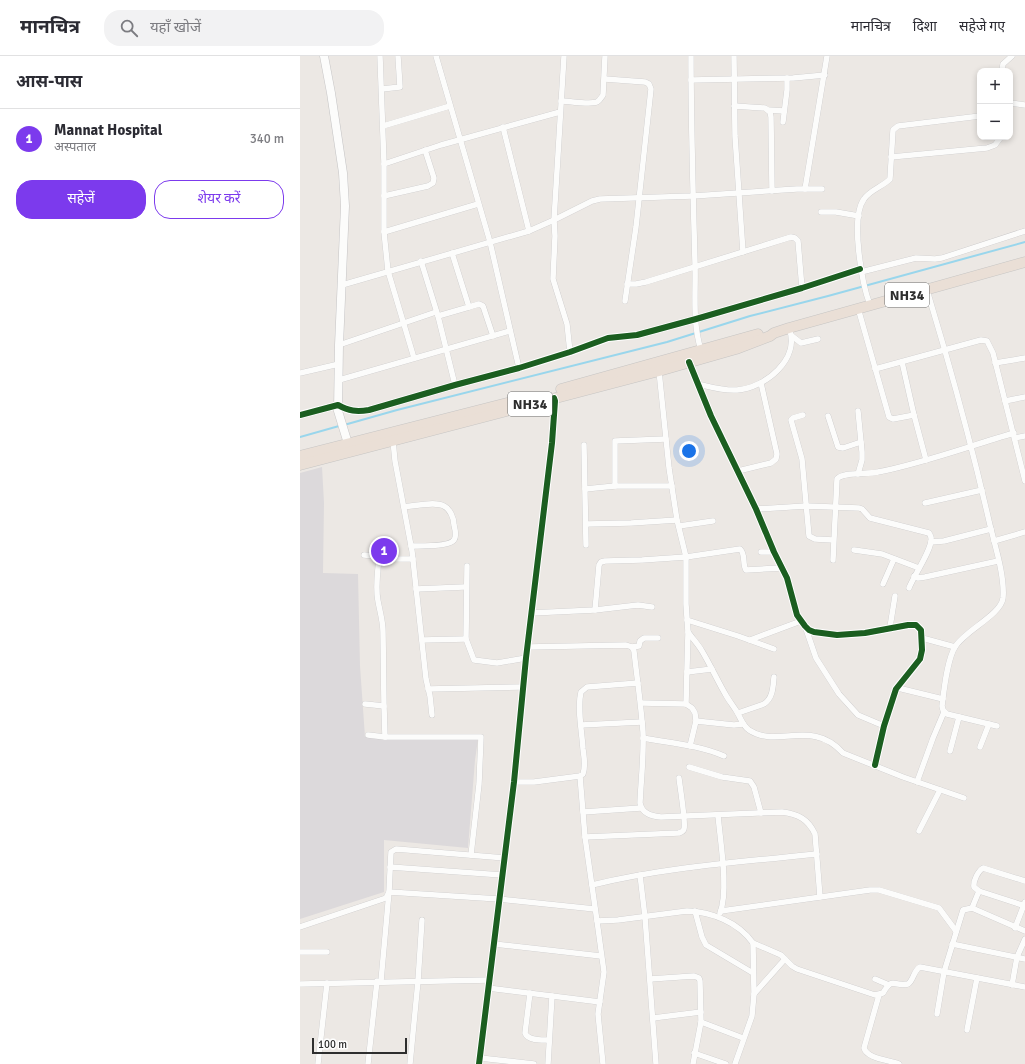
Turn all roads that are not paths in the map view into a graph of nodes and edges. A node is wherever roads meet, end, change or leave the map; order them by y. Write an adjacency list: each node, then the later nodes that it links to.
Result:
1 (324, 56): 58 (street)
2 (380, 56): 17 (street)
3 (398, 56): 17 (street)
4 (436, 56): 21 (street)
5 (564, 56): 18 (street)
6 (604, 56): 14 (street)
7 (691, 56): 15 (street)
8 (734, 56): 16 (street)
9 (827, 56): 12 (street)
10 (1012, 56): 11 (street)
11 (1002, 68)
12 (825, 74): 13 (street); 35 (street)
13 (787, 78): 16 (street); 24 (street)
14 (605, 79): 18 (street); 41 (street)
15 (691, 80): 16 (street); 40 (street)
16 (734, 80): 22 (street)
17 (382, 89): 28 (street)
18 (561, 100): 25 (street)
19 (1013, 103): 20 (street)
20 (1025, 105)
21 (450, 106): 28 (street); 30 (street)
22 (734, 106): 23 (street); 38 (street)
23 (768, 110): 24 (street); 37 (street)
24 (784, 110): 27 (street)
25 (560, 112): 29 (street); 45 (street)
26 (977, 116): 33 (street)
27 (782, 122)
28 (383, 126): 34 (street)
29 (503, 127): 30 (street); 46 (street)
30 (460, 140): 32 (street); 42 (street)
31 (999, 140): 33 (street)
32 (425, 150): 34 (street); 39 (street)
33 (891, 157): 44 (street)
34 (384, 164): 39 (street)
35 (805, 189): 36 (street); 37 (street)
36 (822, 189)
37 (772, 191): 38 (street)
38 (738, 194): 40 (street); 50 (street)
39 (384, 196): 48 (street)
40 (693, 196): 41 (street); 54 (street)
41 (638, 198): 45 (street); 57 (street)
42 (478, 204): 48 (street); 49 (street)
43 (822, 212): 44 (street)
44 (859, 216): 55 (street)
45 (554, 220): 46 (street); 77 (street)
46 (529, 231): 49 (street)
47 (1025, 231): 55 (street)
48 (384, 232): 56 (street)
49 (490, 242): 51 (street); 68 (street)
50 (743, 252): 54 (street); 59 (street)
51 (452, 253): 52 (street); 63 (street)
52 (421, 261): 56 (street); 65 (street)
53 (1025, 262): 60 (highway, NH34)
54 (696, 266): 57 (street); 66 (street)
55 (861, 270): 59 (street); 62 (street)
56 (388, 271): 58 (street); 67 (street)
57 (627, 284): 61 (street)
58 (342, 285): 73 (street)
59 (802, 288): 66 (street)
60 (927, 290): 62 (highway, NH34); 76 (street)
61 (625, 301)
62 (870, 305): 64 (highway, NH34)
63 (469, 307): 65 (street); 71 (street)
64 (858, 308): 69 (highway, NH34); 85 (street)
65 (437, 314): 67 (street); 75 (street)
66 (696, 319): 74 (street); 77 (street)
67 (404, 324): 73 (street); 78 (street)
68 (510, 331): 71 (street); 84 (street)
69 (790, 332): 70 (highway, NH34); 72 (street); 89 (street)
70 (774, 333): 74 (highway, NH34); 80 (highway, NH34)
71 (494, 336): 75 (street)
72 (818, 339)
73 (340, 345): 83 (street)
74 (700, 347): 108 (highway, NH34)
75 (447, 350): 78 (street); 90 (street)
76 (945, 350): 81 (street); 82 (street); 107 (street)
77 (570, 352): 84 (street)
78 (414, 358): 88 (street)
79 (1025, 358): 82 (street)
80 (689, 362): 86 (highway, NH34); 91 (street)
81 (902, 362): 85 (street); 99 (street)
82 (996, 363): 94 (street)
83 (339, 364): 87 (street); 88 (street)
84 (520, 368): 90 (street)
85 (875, 369): 99 (street)
86 (659, 371): 93 (highway, NH34); 103 (street)
87 (300, 373)
88 (340, 380): 95 (street)
89 (761, 383): 91 (street); 112 (street)
90 (456, 384): 95 (street)
91 (698, 384): 112 (street)
92 (1025, 397): 94 (street)
93 (554, 398): 104 (highway, NH34); 156 (street)
94 (1005, 401): 101 (street)
95 (338, 408): 97 (street); 108 (street)
96 (858, 411): 105 (street)
97 (300, 415)
98 (803, 415): 120 (street)
99 (914, 415): 110 (street)
100 (828, 416): 105 (street)
101 (1014, 435): 102 (street); 107 (street); 114 (street)
102 (1025, 436)
103 (666, 439): 115 (street); 116 (street)
104 (393, 441): 108 (highway, NH34); 121 (street)
105 (861, 442): 113 (street)
106 (584, 445): 117 (street)
107 (971, 445): 110 (street); 118 (street)
108 (349, 448): 109 (highway, NH34); 111 (highway, NH34)
109 (300, 456)
110 (926, 460): 113 (street)
111 (300, 465)
112 (738, 471): 123 (street)
113 (858, 474): 122 (street)
114 (1025, 481)
115 (615, 486): 116 (street); 117 (street)
116 (672, 486): 124 (street)
117 (585, 490): 126 (street)
118 (982, 490): 119 (street); 128 (street)
119 (925, 503)
120 (806, 506): 122 (street); 123 (street); 130 (street)
121 (404, 507): 133 (street); 133 (street)
122 (836, 507): 130 (street); 132 (street)
123 (756, 509): 137 (street)
124 (678, 520): 126 (street); 127 (street)
125 (713, 521): 127 (street)
126 (586, 524): 134 (street)
127 (679, 526): 139 (street)
128 (991, 529): 131 (street); 132 (street)
129 (1025, 532): 131 (street)
130 (833, 540): 143 (street)
131 (994, 541): 144 (street)
132 (931, 542): 147 (street)
133 (411, 546): 142 (street)
134 (586, 546)
135 (854, 550): 141 (street)
136 (761, 552): 137 (street)
137 (774, 552): 146 (street)
138 (364, 555): 140 (street)
139 (686, 556): 146 (street); 155 (street); 157 (street)
140 (379, 557): 142 (street); 182 (street)
141 (894, 558): 147 (street); 149 (street)
142 (413, 559): 152 (street)
143 (832, 560)
144 (998, 561): 148 (street); 168 (street)
145 (467, 566): 161 (street)
146 (782, 568): 158 (street)
147 (919, 568): 148 (street)
148 (914, 576): 151 (street)
149 (883, 584)
150 (464, 587): 152 (street)
151 (909, 588)
152 (416, 589): 164 (street)
153 (895, 596): 159 (street)
154 (652, 607): 155 (street)
155 (595, 610): 156 (street)
156 (531, 613): 166 (street)
157 (687, 620): 160 (street); 165 (street)
158 (803, 623): 159 (street); 165 (street); 192 (street)
159 (890, 628): 163 (street)
160 (688, 632): 171 (street); 172 (street)
161 (466, 638): 164 (street); 170 (street)
162 (658, 638): 167 (street)
163 (922, 638): 168 (street); 176 (street)
164 (422, 640): 177 (street)
165 (750, 640): 169 (street)
166 (528, 647): 167 (street); 170 (street)
167 (632, 647): 174 (street)
168 (955, 647): 178 (street)
169 (774, 649)
170 (526, 658): 175 (street)
171 (712, 669): 172 (street); 184 (street)
172 (687, 672): 181 (street)
173 (774, 677): 184 (street)
174 (638, 683): 179 (street); 191 (street)
175 (523, 687): 177 (street); 205 (street)
176 (898, 688): 178 (street); 192 (street)
177 (428, 689): 185 (street)
178 (943, 699): 183 (street)
179 (641, 703): 181 (street); 188 (street)
180 (365, 704): 182 (street)
181 (686, 704): 187 (street)
182 (384, 706): 195 (street)
183 (944, 712): 186 (street); 206 (street)
184 (738, 713): 189 (street)
185 (432, 715)
186 (959, 716): 190 (street); 199 (street)
187 (696, 721): 189 (street); 197 (street)
188 (642, 722): 191 (street); 196 (street)
189 (743, 724): 201 (street)
190 (989, 724): 193 (street); 198 (street)
191 (581, 725): 203 (street)
192 (884, 726): 201 (street)
193 (997, 726)
194 (368, 735): 195 (street)
195 (385, 737): 217 (street)
196 (643, 738): 197 (street); 209 (street)
197 (690, 746): 200 (street)
198 (980, 747)
199 (950, 751)
200 (724, 756)
201 (875, 766): 206 (street)
202 (689, 767): 211 (street)
203 (580, 776): 205 (street); 210 (street)
204 (679, 778): 213 (street)
205 (514, 782): 218 (street)
206 (917, 782): 207 (street)
207 (940, 790): 208 (street); 214 (street)
208 (964, 798)
209 (641, 808): 210 (street); 213 (street)
210 (583, 812): 215 (street)
211 (762, 813): 212 (street); 216 (street)
212 (718, 815): 213 (street); 219 (street)
213 (683, 817): 215 (street)
214 (919, 831)
215 (585, 837): 224 (street)
216 (817, 854): 219 (street); 227 (street)
217 (471, 855): 218 (street); 220 (street)
218 (505, 858): 221 (street)
219 (723, 864): 222 (street); 233 (street)
220 (390, 867): 221 (street); 226 (street)
221 (502, 875): 228 (street)
222 (640, 875): 224 (street); 234 (street)
223 (1025, 881): 225 (street)
224 (592, 885): 231 (street)
225 (979, 891): 229 (street); 230 (street)
226 (389, 892): 228 (street); 237 (street); 257 (street)
227 (820, 897): 233 (street); 239 (street)
228 (499, 899): 231 (street); 243 (street)
229 (1025, 904): 238 (street)
230 (972, 908): 238 (street); 239 (street)
231 (595, 909): 236 (street)
232 (696, 911): 233 (street); 234 (street); 252 (street)
233 (719, 914): 242 (street)
234 (645, 917): 236 (street); 256 (street)
235 (422, 920): 258 (street)
236 (597, 921): 247 (street)
237 (300, 927)
238 (1015, 928): 240 (street)
239 (956, 931): 244 (street)
240 (1025, 932)
241 (1025, 939): 248 (street)
242 (753, 943): 249 (street); 252 (street)
243 (494, 944): 247 (street); 255 (street)
244 (952, 944): 248 (street); 251 (street)
245 (300, 952): 246 (street)
246 (327, 952)
247 (601, 956): 269 (street)
248 (1017, 957): 250 (street); 262 (street)
249 (785, 959): 266 (street); 267 (street)
250 (1025, 959)
251 (944, 972): 253 (street); 261 (street); 271 (street)
252 (753, 973): 266 (street)
253 (976, 978): 262 (street); 274 (street)
254 (875, 979): 261 (street)
255 (490, 980): 258 (street); 264 (street)
256 (650, 980): 270 (street); 272 (street)
257 (379, 981): 258 (street); 259 (street); 280 (street)
258 (418, 981): 281 (street)
259 (327, 983): 260 (street); 279 (street)
260 (300, 984)
261 (889, 985): 267 (street)
262 (1012, 985): 263 (street)
263 (1025, 987)
264 (488, 988): 265 (street); 278 (street)
265 (530, 993): 268 (street); 276 (street)
266 (754, 994): 275 (street)
267 (879, 995): 289 (street)
268 (552, 996): 269 (street); 276 (street)
269 (600, 1002): 284 (street)
270 (701, 1012): 272 (street); 273 (street)
271 (937, 1014)
272 (653, 1018): 285 (street)
273 (701, 1022): 275 (street); 277 (street)
274 (967, 1030)
275 (744, 1038): 288 (street)
276 (550, 1040): 283 (street)
277 (694, 1053): 286 (street); 287 (street)
278 (480, 1061): 282 (street)
279 (318, 1064)
280 (368, 1064)
281 (410, 1064)
282 (534, 1064)
283 (548, 1064)
284 (603, 1064)
285 (656, 1064)
286 (693, 1064)
287 (726, 1064)
288 (735, 1064)
289 (899, 1064)

